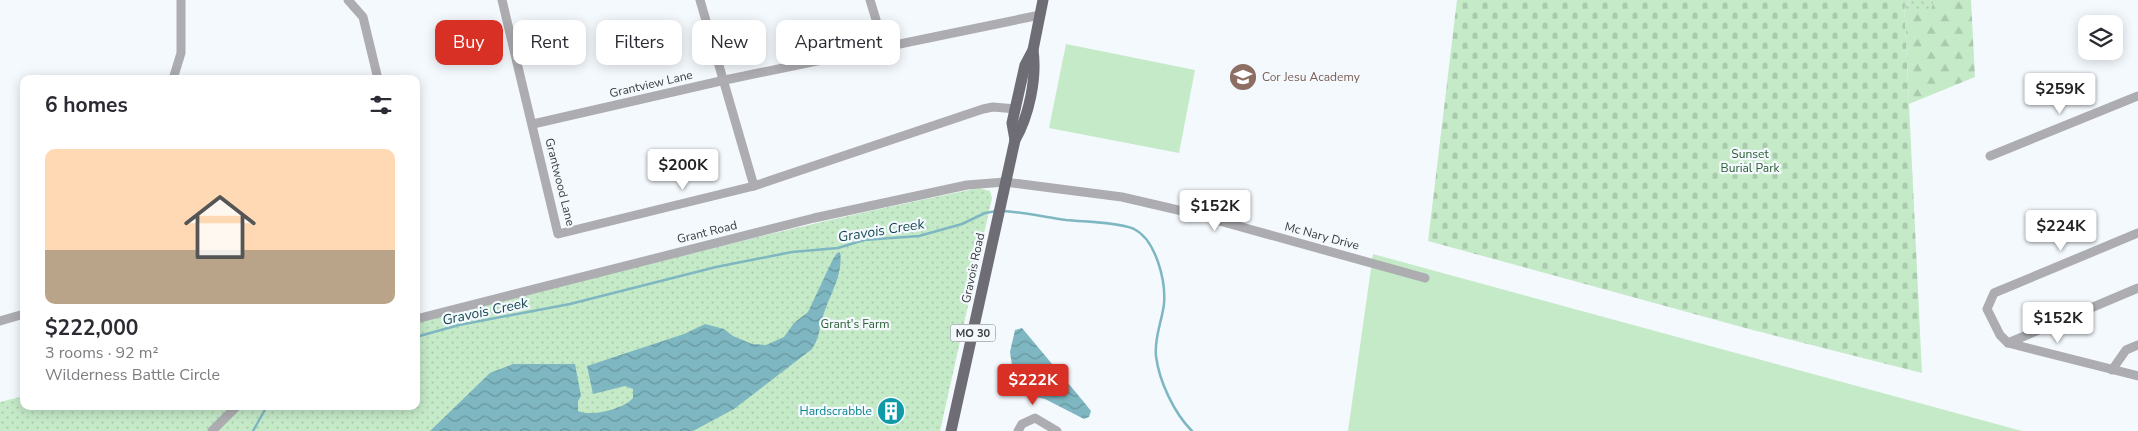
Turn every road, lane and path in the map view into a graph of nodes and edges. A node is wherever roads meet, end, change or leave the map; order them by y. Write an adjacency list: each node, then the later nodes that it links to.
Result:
1 (181, 0): 12 (street)
2 (348, 0): 13 (street)
3 (502, 0): 17 (street, Grantwood Lane)
4 (700, 0): 14 (street)
5 (870, 0): 8 (street)
6 (1043, 0): 7 (main road, Gravois Road / MO 30)
7 (1040, 15): 9 (street, Grantview Lane); 10 (main road, Gravois Road / MO 30)
8 (876, 20)
9 (900, 43)
10 (1033, 50): 16 (main road, Gravois Road / MO 30); 18 (main road, Gravois Road / MO 30)
11 (795, 65): 14 (street, Grantview Lane)
12 (174, 75)
13 (377, 75)
14 (724, 80): 17 (street, Grantview Lane); 21 (street)
15 (2138, 96): 19 (street)
16 (1016, 109): 18 (main road, Gravois Road / MO 30); 21 (street, Grantwood Lane)
17 (533, 124): 21 (street, Grantwood Lane)
18 (1015, 140): 20 (main road, Gravois Road / MO 30)
19 (1990, 156)
20 (1006, 182): 23 (street, Mc Nary Drive); 26 (street, Grant Road); 34 (main road, Gravois Road / MO 30)
21 (754, 186)
22 (2138, 233): 28 (street)
23 (1425, 278)
24 (2138, 288): 28 (street)
25 (20, 315): 27 (street)
26 (420, 318)
27 (0, 319)
28 (2008, 343): 30 (street)
29 (2138, 345): 30 (street)
30 (2112, 370): 31 (street)
31 (2138, 376)
32 (232, 410): 33 (street)
33 (212, 431)
34 (951, 431)
35 (1018, 431): 36 (street)
36 (1057, 431)

